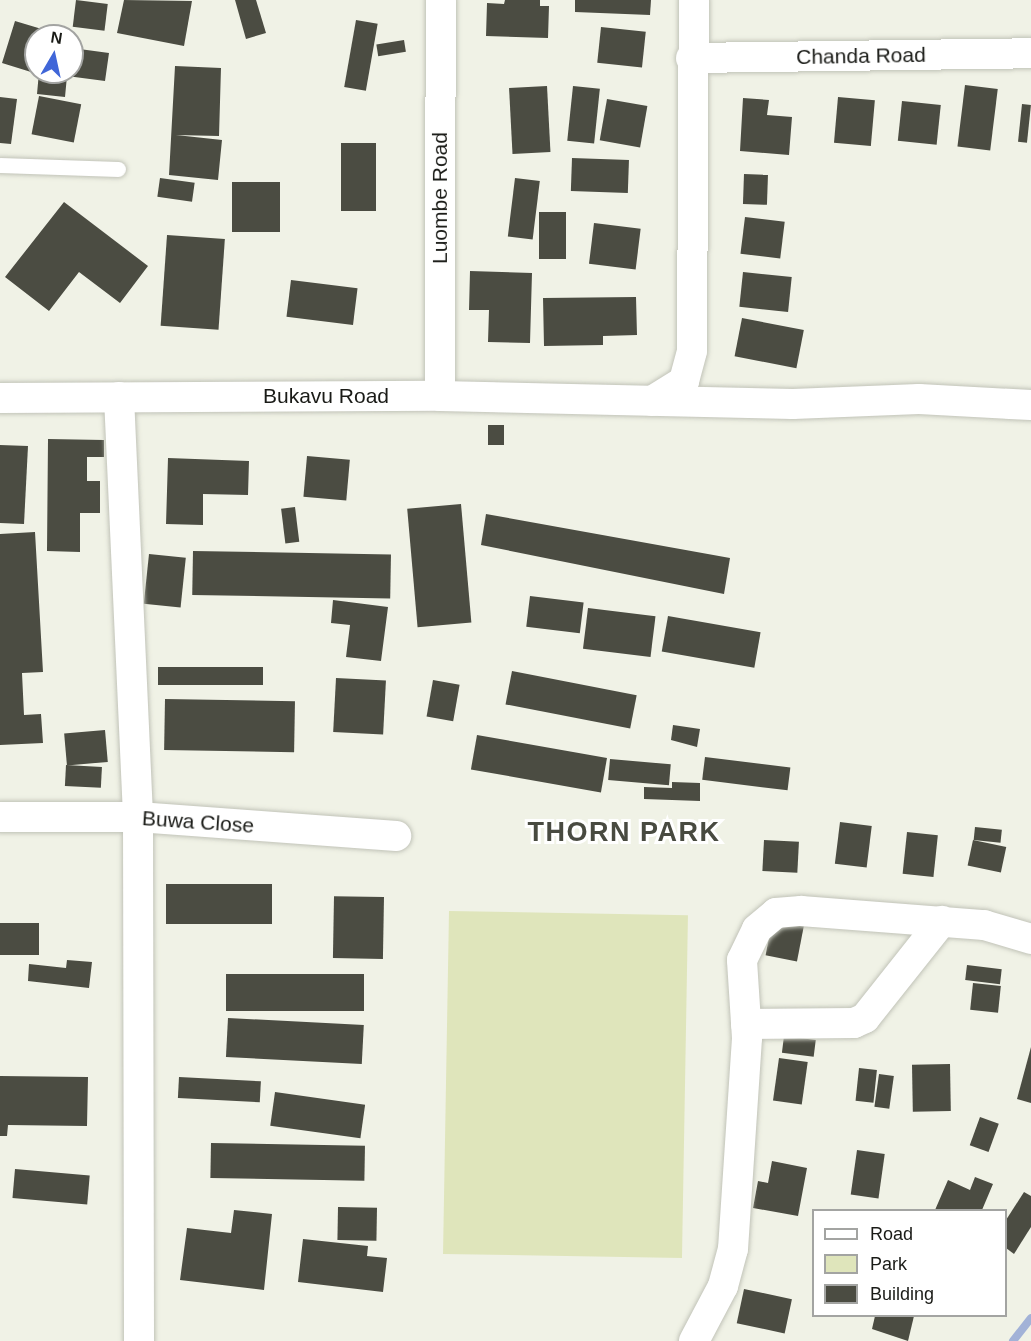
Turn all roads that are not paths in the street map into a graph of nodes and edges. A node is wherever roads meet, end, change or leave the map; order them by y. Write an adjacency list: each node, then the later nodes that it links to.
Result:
1 (441, 0): 7 (street, Luombe Road)
2 (694, 0): 4 (street)
3 (1031, 53): 4 (street, Chanda Road)
4 (691, 58): 10 (street)
5 (0, 165): 6 (lane)
6 (118, 170)
7 (440, 396): 8 (street, Bukavu Road); 10 (street, Bukavu Road)
8 (119, 397): 9 (street, Bukavu Road); 13 (street)
9 (0, 398)
10 (652, 401): 11 (street, Bukavu Road)
11 (1031, 405)
12 (0, 817): 13 (street, Buwa Close)
13 (138, 817): 14 (street, Buwa Close); 18 (street)
14 (396, 836)
15 (942, 921): 16 (street); 17 (street); 17 (street)
16 (1031, 939)
17 (746, 1024): 19 (street)
18 (139, 1341)
19 (694, 1341)

